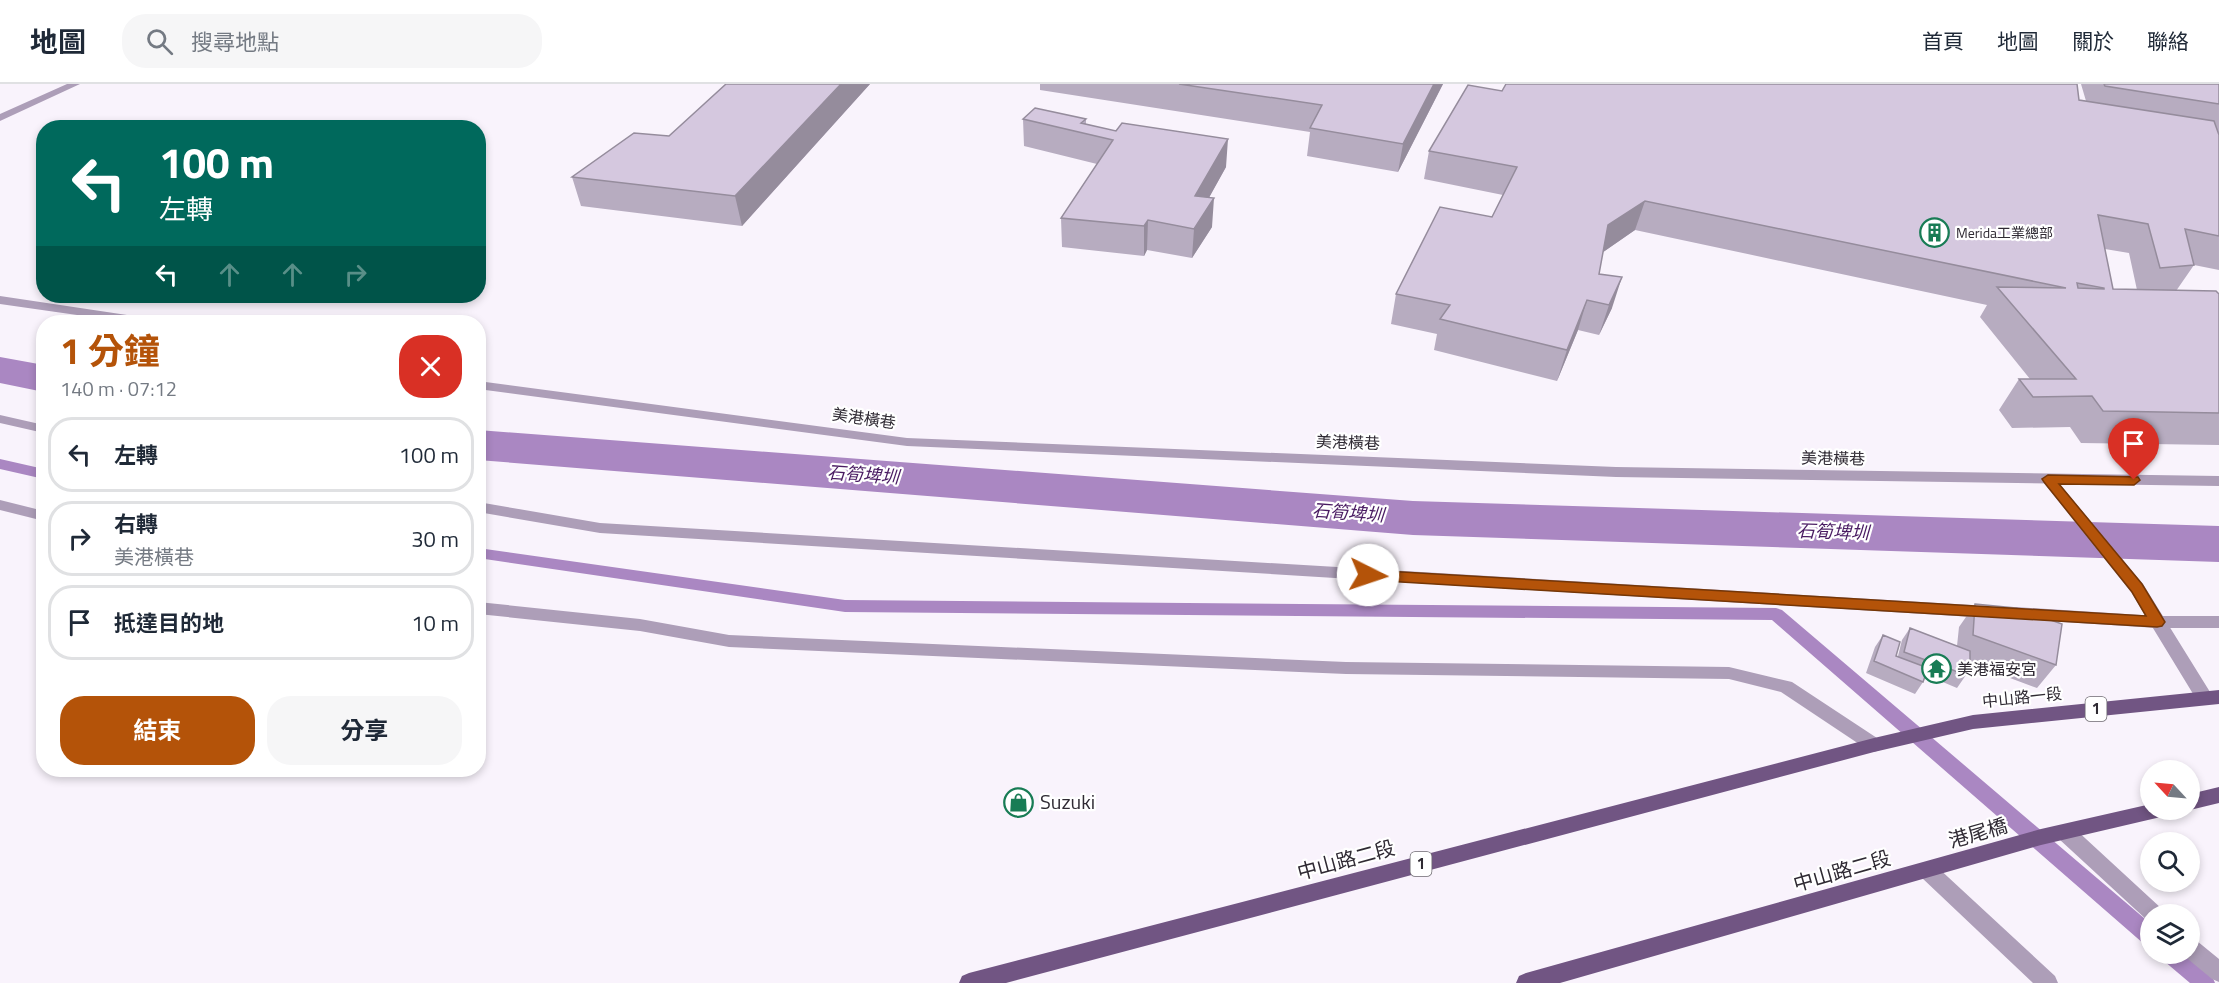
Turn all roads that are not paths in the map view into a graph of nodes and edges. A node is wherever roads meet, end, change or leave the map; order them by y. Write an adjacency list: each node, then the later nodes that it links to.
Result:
1 (75, 84): 2 (street)
2 (0, 118)
3 (0, 300): 4 (street)
4 (100, 315)
5 (486, 386): 8 (street, 美港橫巷)
6 (0, 419): 7 (street)
7 (36, 427)
8 (2048, 479): 9 (street, 美港橫巷); 14 (street)
9 (2219, 481)
10 (0, 505): 12 (street)
11 (486, 508): 14 (street)
12 (36, 512)
13 (486, 610): 17 (street)
14 (2157, 622): 15 (street); 16 (street)
15 (2219, 622)
16 (2211, 697): 17 (main road, 中山路一段 / 1)
17 (1874, 745): 26 (main road, 中山路二段 / 1)
18 (2219, 795): 19 (main road)
19 (2200, 800)
20 (2140, 814): 21 (main road)
21 (2066, 833): 22 (main road, 港尾橋); 23 (street)
22 (1928, 871): 27 (main road, 中山路二段); 28 (street)
23 (2143, 904)
24 (2200, 956): 25 (street)
25 (2219, 972)
26 (969, 983)
27 (1526, 983)
28 (2048, 983)

